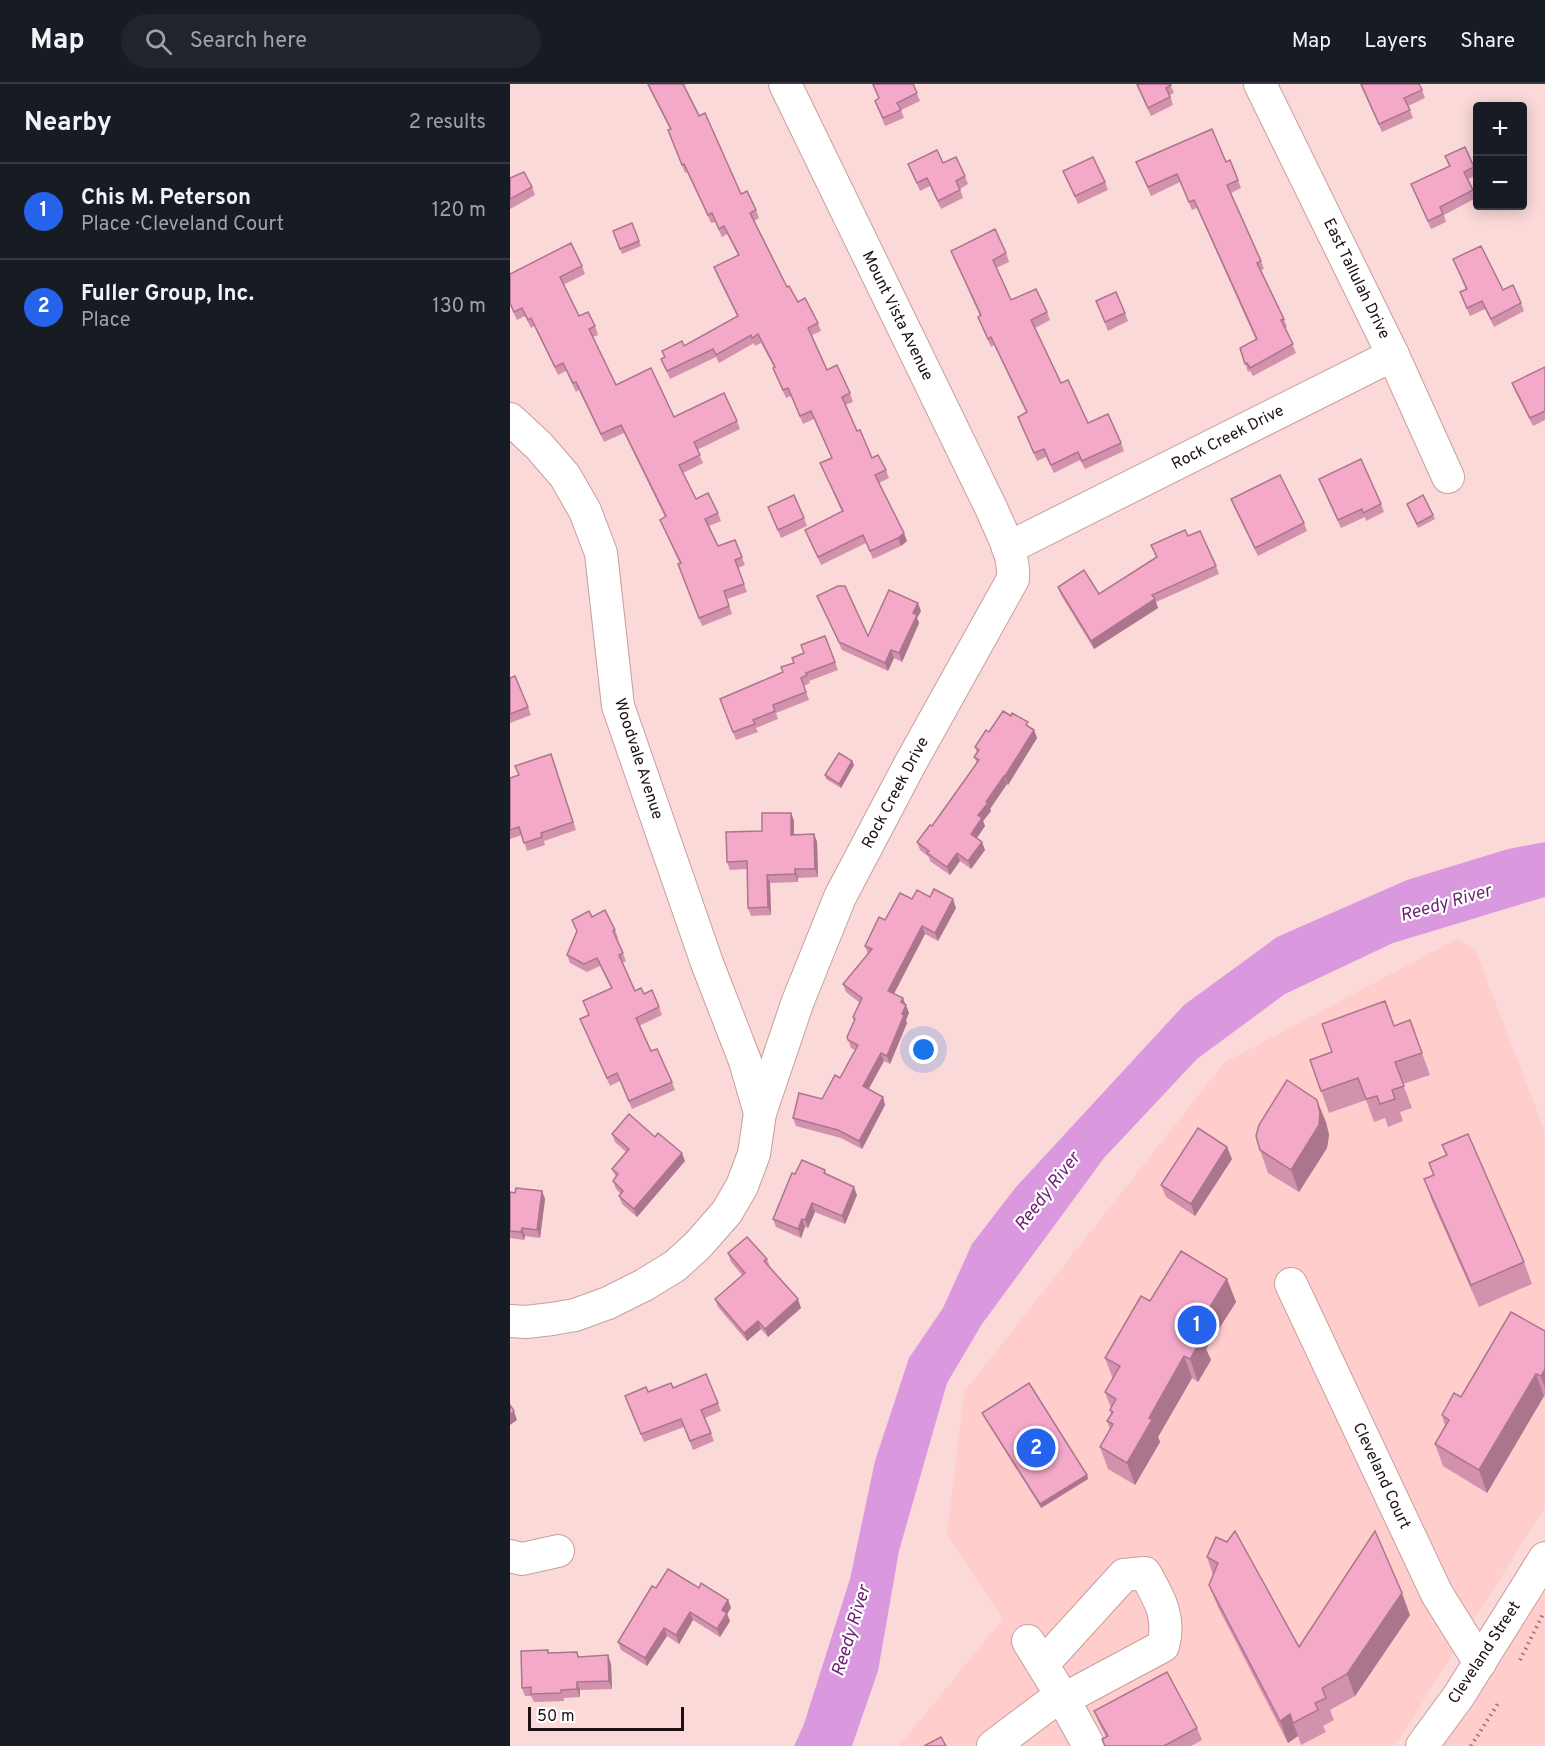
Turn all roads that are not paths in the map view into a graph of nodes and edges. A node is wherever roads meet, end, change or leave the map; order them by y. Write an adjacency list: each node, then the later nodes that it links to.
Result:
1 (785, 84): 6 (street, Mount Vista Avenue)
2 (1260, 84): 3 (street, East Tallulah Drive)
3 (1393, 355): 5 (street, East Tallulah Drive); 6 (street, Rock Creek Drive)
4 (510, 419): 7 (street, Woodvale Avenue)
5 (1448, 477)
6 (1008, 548): 7 (street, Rock Creek Drive)
7 (760, 1113): 9 (street, Rock Creek Drive)
8 (1291, 1284): 13 (street, Cleveland Court)
9 (510, 1321)
10 (558, 1551): 11 (street)
11 (510, 1556)
12 (1545, 1558): 13 (street, Cleveland Street)
13 (1480, 1663): 17 (street, Cleveland Street)
14 (1063, 1697): 14 (street); 15 (street); 16 (street)
15 (993, 1746)
16 (1089, 1746)
17 (1422, 1746)

